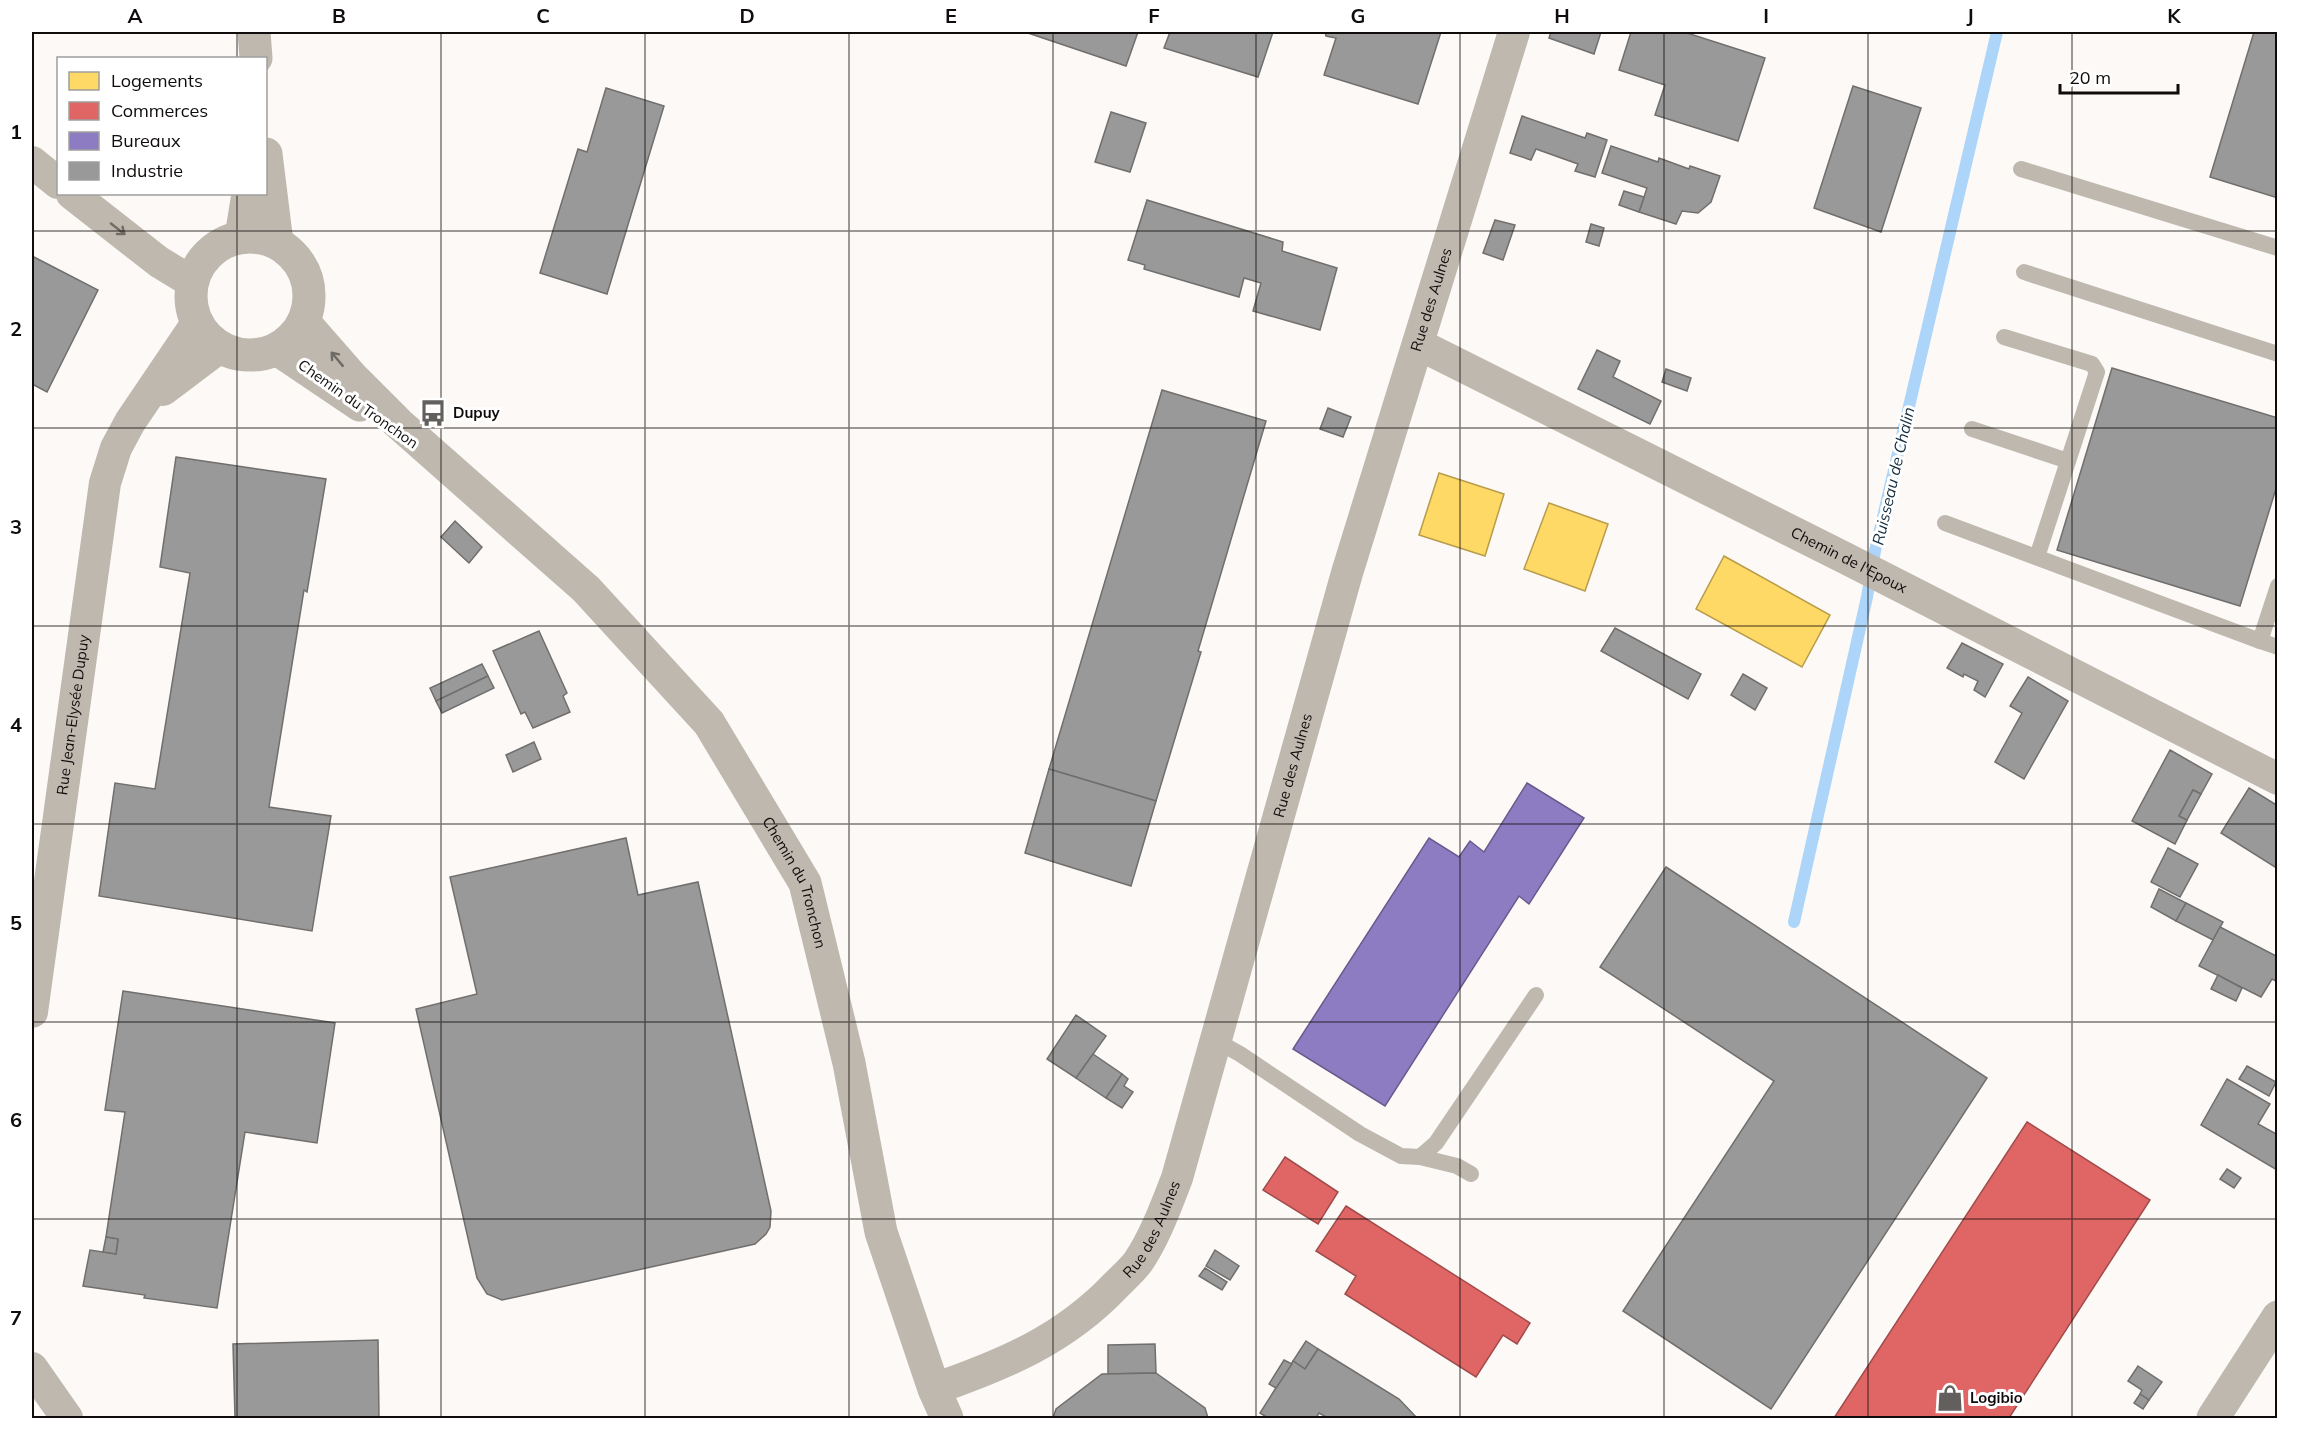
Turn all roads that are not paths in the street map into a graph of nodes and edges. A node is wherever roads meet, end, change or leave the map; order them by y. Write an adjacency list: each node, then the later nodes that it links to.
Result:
1 (254, 32): 3 (street)
2 (1514, 32): 18 (street, Rue des Aulnes)
3 (256, 57)
4 (32, 162): 7 (street)
5 (267, 162): 11 (street)
6 (2021, 169): 12 (lane)
7 (57, 182)
8 (73, 195): 14 (street, one-way to 14)
9 (248, 195): 10 (street)
10 (241, 237): 11 (street); 14 (street)
11 (277, 243): 15 (street)
12 (2277, 248)
13 (2024, 272): 21 (lane)
14 (192, 282): 16 (street)
15 (303, 322): 20 (street); 24 (street, Chemin du Tronchon, one-way to 15)
16 (197, 323): 19 (street); 22 (street, Rue Jean-Elysée Dupuy)
17 (2004, 338): 25 (lane)
18 (1418, 344): 31 (street, Chemin de l'Epoux); 34 (street, Rue des Aulnes)
19 (220, 346): 20 (street); 22 (street, Rue Jean-Elysée Dupuy)
20 (277, 349): 24 (street, Chemin du Tronchon)
21 (2277, 354)
22 (130, 422): 33 (street, Rue Jean-Elysée Dupuy)
23 (1972, 429): 25 (lane)
24 (438, 459): 39 (street, Chemin du Tronchon)
25 (2068, 461): 27 (lane)
26 (1945, 523): 27 (lane)
27 (2037, 558): 29 (lane)
28 (2277, 586): 29 (lane)
29 (2260, 641): 30 (lane)
30 (2277, 647)
31 (2277, 779)
32 (1536, 995): 35 (lane)
33 (32, 1012)
34 (1215, 1040): 35 (lane); 39 (street, Rue des Aulnes)
35 (1420, 1157): 36 (lane)
36 (1471, 1174)
37 (2277, 1317): 42 (street)
38 (32, 1368): 40 (street)
39 (934, 1389): 41 (street, Chemin du Tronchon)
40 (67, 1419)
41 (947, 1419)
42 (2213, 1419)

